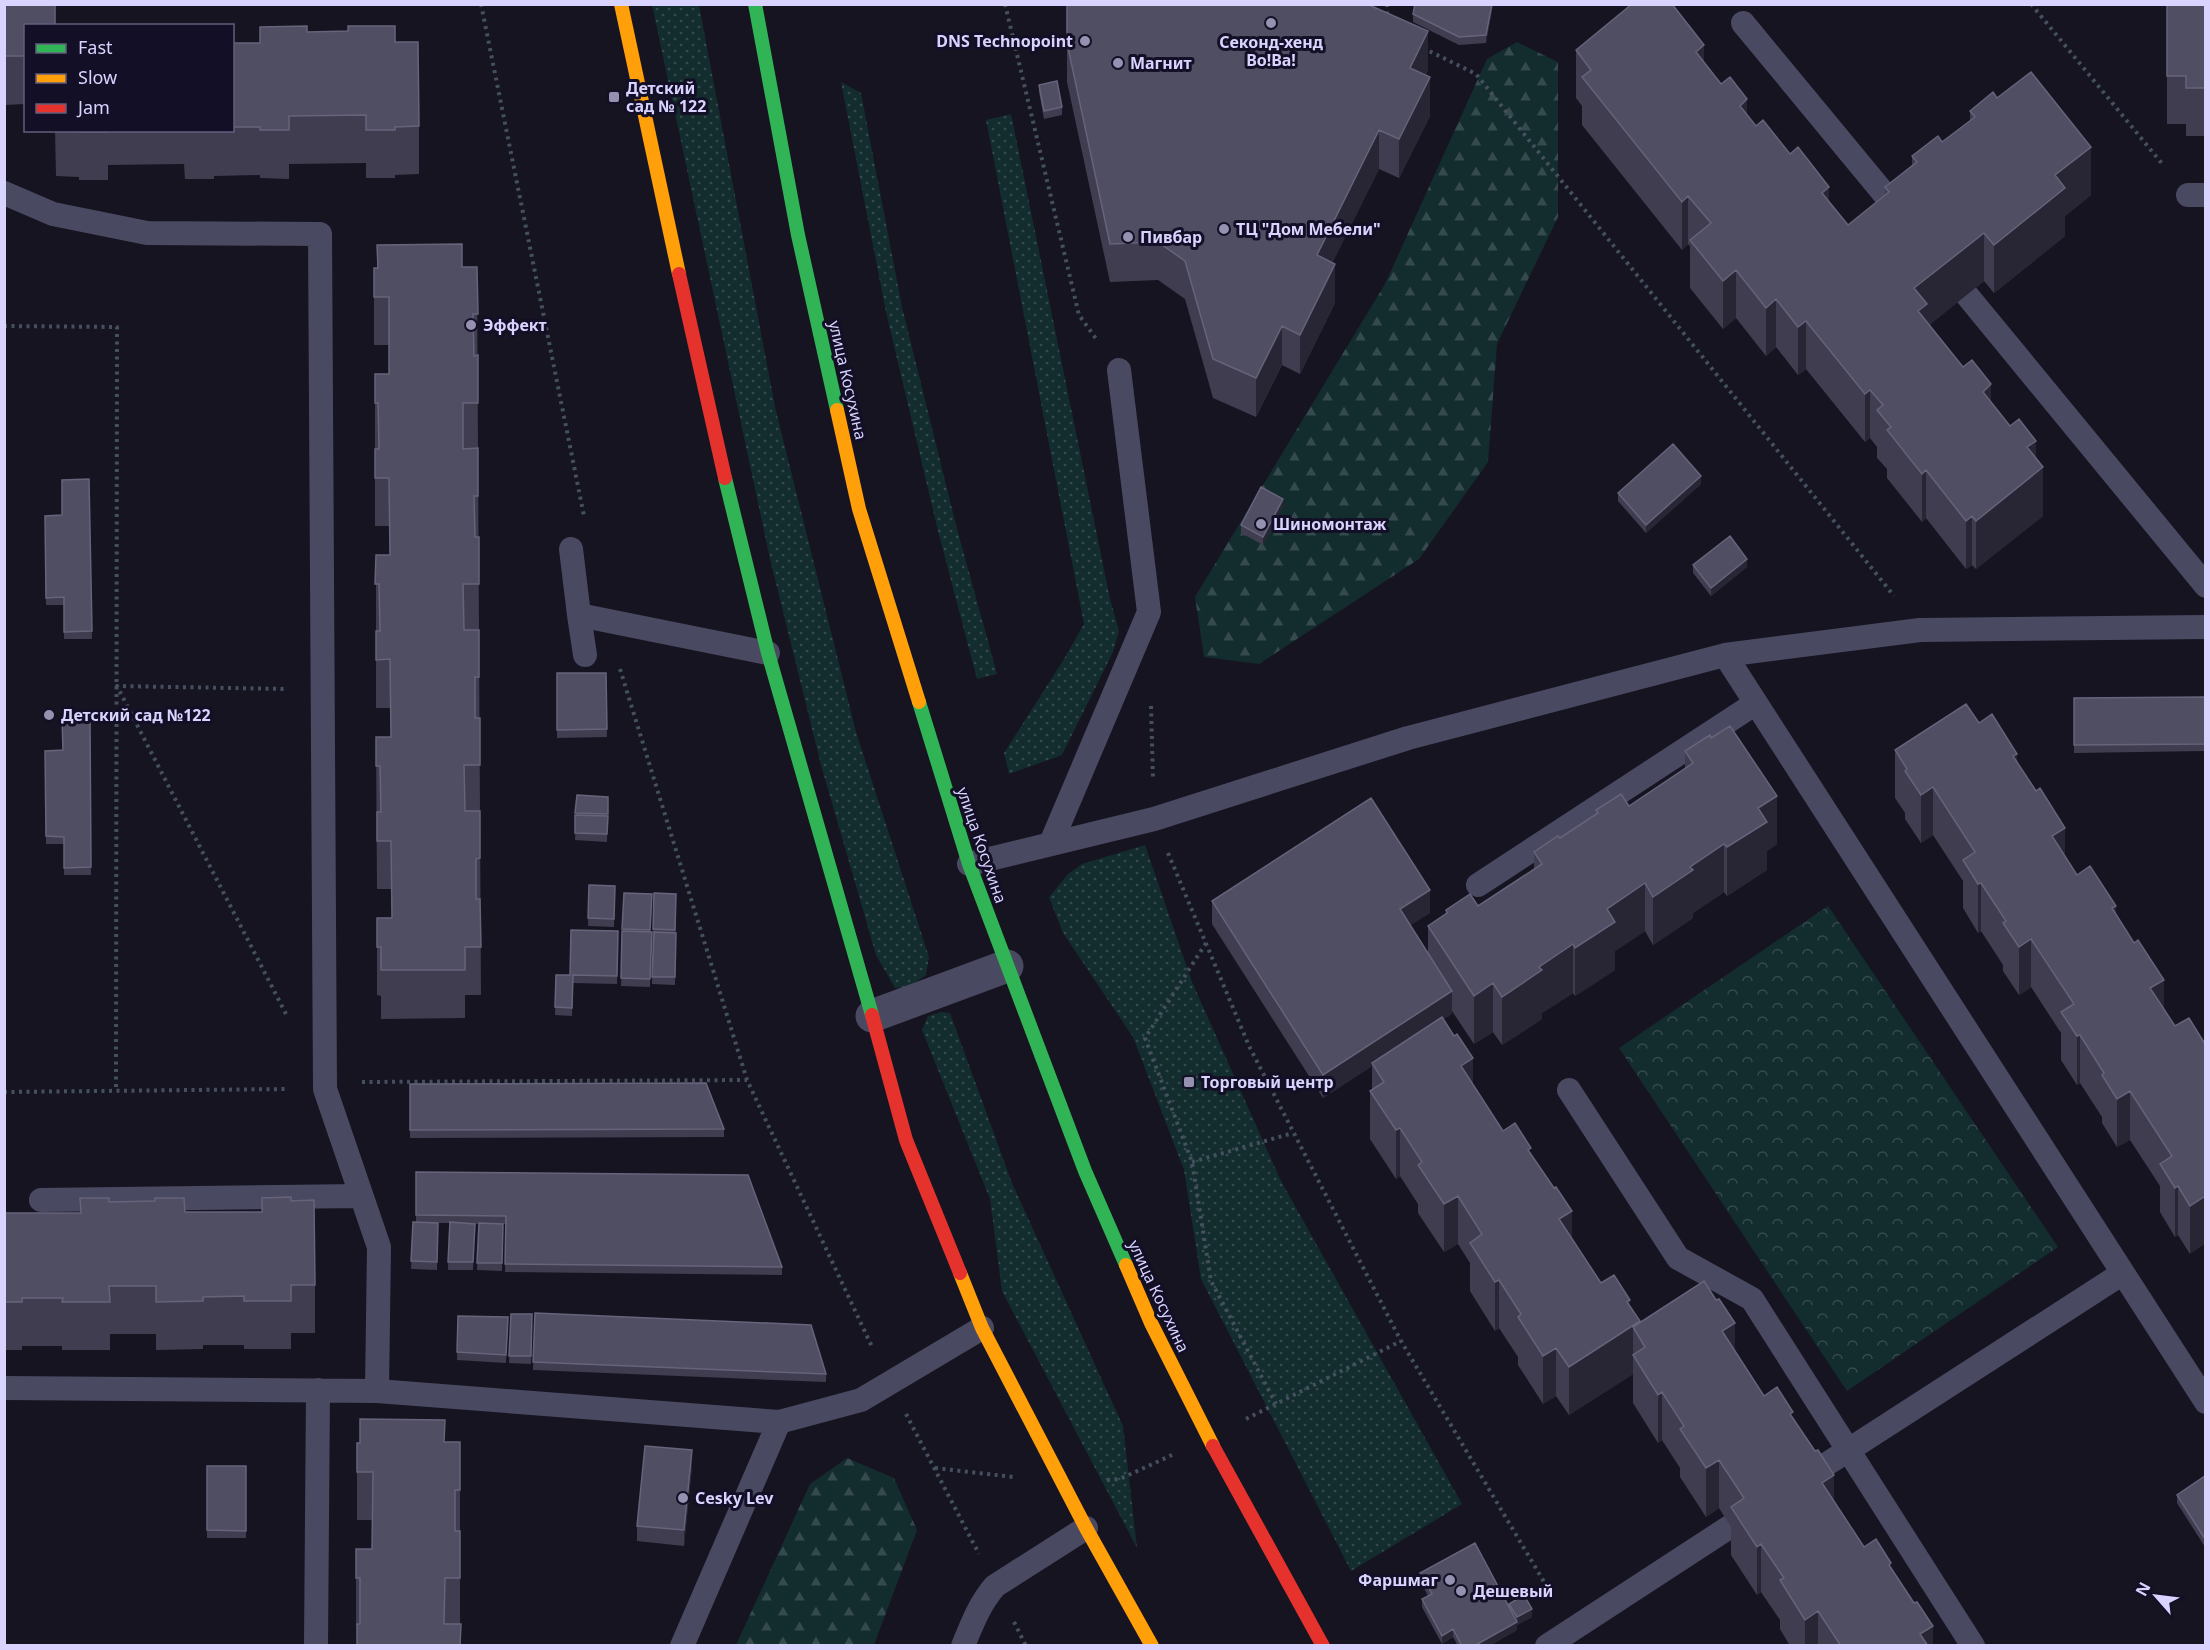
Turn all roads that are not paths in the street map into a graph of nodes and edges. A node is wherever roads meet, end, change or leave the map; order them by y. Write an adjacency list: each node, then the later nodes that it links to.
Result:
1 (621, 4): 12 (street)
2 (755, 4): 17 (street, улица Косухина)
3 (1743, 22): 5 (lane)
4 (4, 193): 22 (lane)
5 (1905, 219)
6 (1966, 294): 9 (lane)
7 (1119, 370): 16 (lane)
8 (571, 549): 10 (lane)
9 (2205, 586)
10 (579, 615): 12 (lane); 14 (lane)
11 (2205, 627): 13 (lane)
12 (768, 653): 20 (street)
13 (1725, 655): 15 (lane); 16 (lane)
14 (585, 656)
15 (1756, 703): 18 (lane); 24 (lane)
16 (1051, 843): 17 (lane)
17 (969, 864): 19 (street, улица Косухина)
18 (1478, 885)
19 (1007, 966): 20 (street); 39 (street, улица Косухина)
20 (872, 1016): 25 (street)
21 (1569, 1090): 31 (lane)
22 (361, 1196): 23 (lane); 28 (lane)
23 (41, 1200)
24 (2123, 1273): 29 (lane); 31 (lane)
25 (981, 1328): 30 (lane); 34 (street)
26 (4, 1388): 27 (lane)
27 (318, 1390): 28 (lane); 35 (lane)
28 (378, 1391): 30 (lane)
29 (2205, 1402)
30 (779, 1422): 36 (lane)
31 (1848, 1450): 32 (lane); 41 (lane)
32 (1802, 1480)
33 (1731, 1526): 40 (lane)
34 (1086, 1528): 37 (lane); 38 (street)
35 (316, 1646)
36 (682, 1646)
37 (963, 1646)
38 (1152, 1646)
39 (1323, 1646)
40 (1546, 1646)
41 (1973, 1646)

